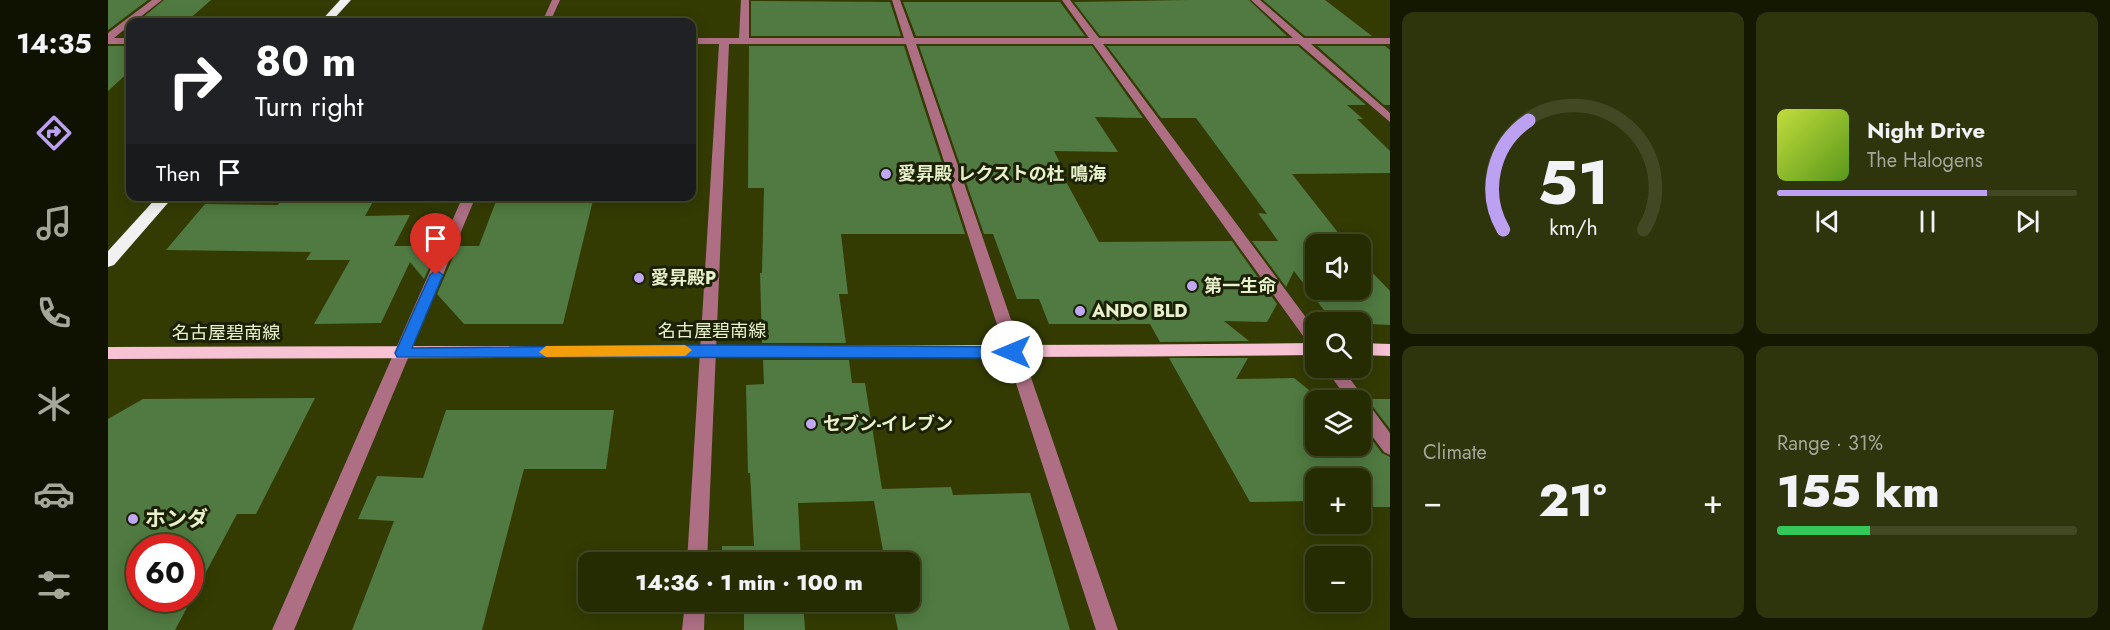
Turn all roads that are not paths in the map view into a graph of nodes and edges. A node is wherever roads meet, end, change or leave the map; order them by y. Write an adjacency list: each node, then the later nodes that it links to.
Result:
1 (158, 0): 8 (street)
2 (346, 0): 9 (highway)
3 (556, 0): 10 (street)
4 (745, 0): 16 (street)
5 (896, 0): 20 (street)
6 (1066, 0): 17 (street)
7 (1255, 0): 18 (street)
8 (135, 18)
9 (329, 18)
10 (548, 18)
11 (126, 25): 12 (street)
12 (108, 39): 13 (street)
13 (126, 41)
14 (696, 41): 15 (street)
15 (724, 41): 16 (street); 28 (street)
16 (744, 41): 20 (street)
17 (1096, 41): 18 (street); 20 (street); 25 (street)
18 (1302, 41): 19 (street); 21 (street)
19 (1390, 41)
20 (909, 42): 30 (street)
21 (1390, 119)
22 (162, 201): 24 (highway)
23 (468, 201): 32 (street)
24 (108, 261)
25 (1305, 328)
26 (1305, 349): 30 (main road, 名古屋碧南線)
27 (1371, 349): 29 (main road)
28 (709, 350): 30 (main road, 名古屋碧南線); 32 (main road, 名古屋碧南線); 35 (street)
29 (1390, 350)
30 (1012, 352): 39 (street)
31 (108, 353): 32 (main road, 名古屋碧南線)
32 (402, 353): 37 (street)
33 (1371, 421): 34 (street)
34 (1390, 447)
35 (698, 552)
36 (694, 612): 38 (street)
37 (283, 630)
38 (693, 630)
39 (1107, 630)

